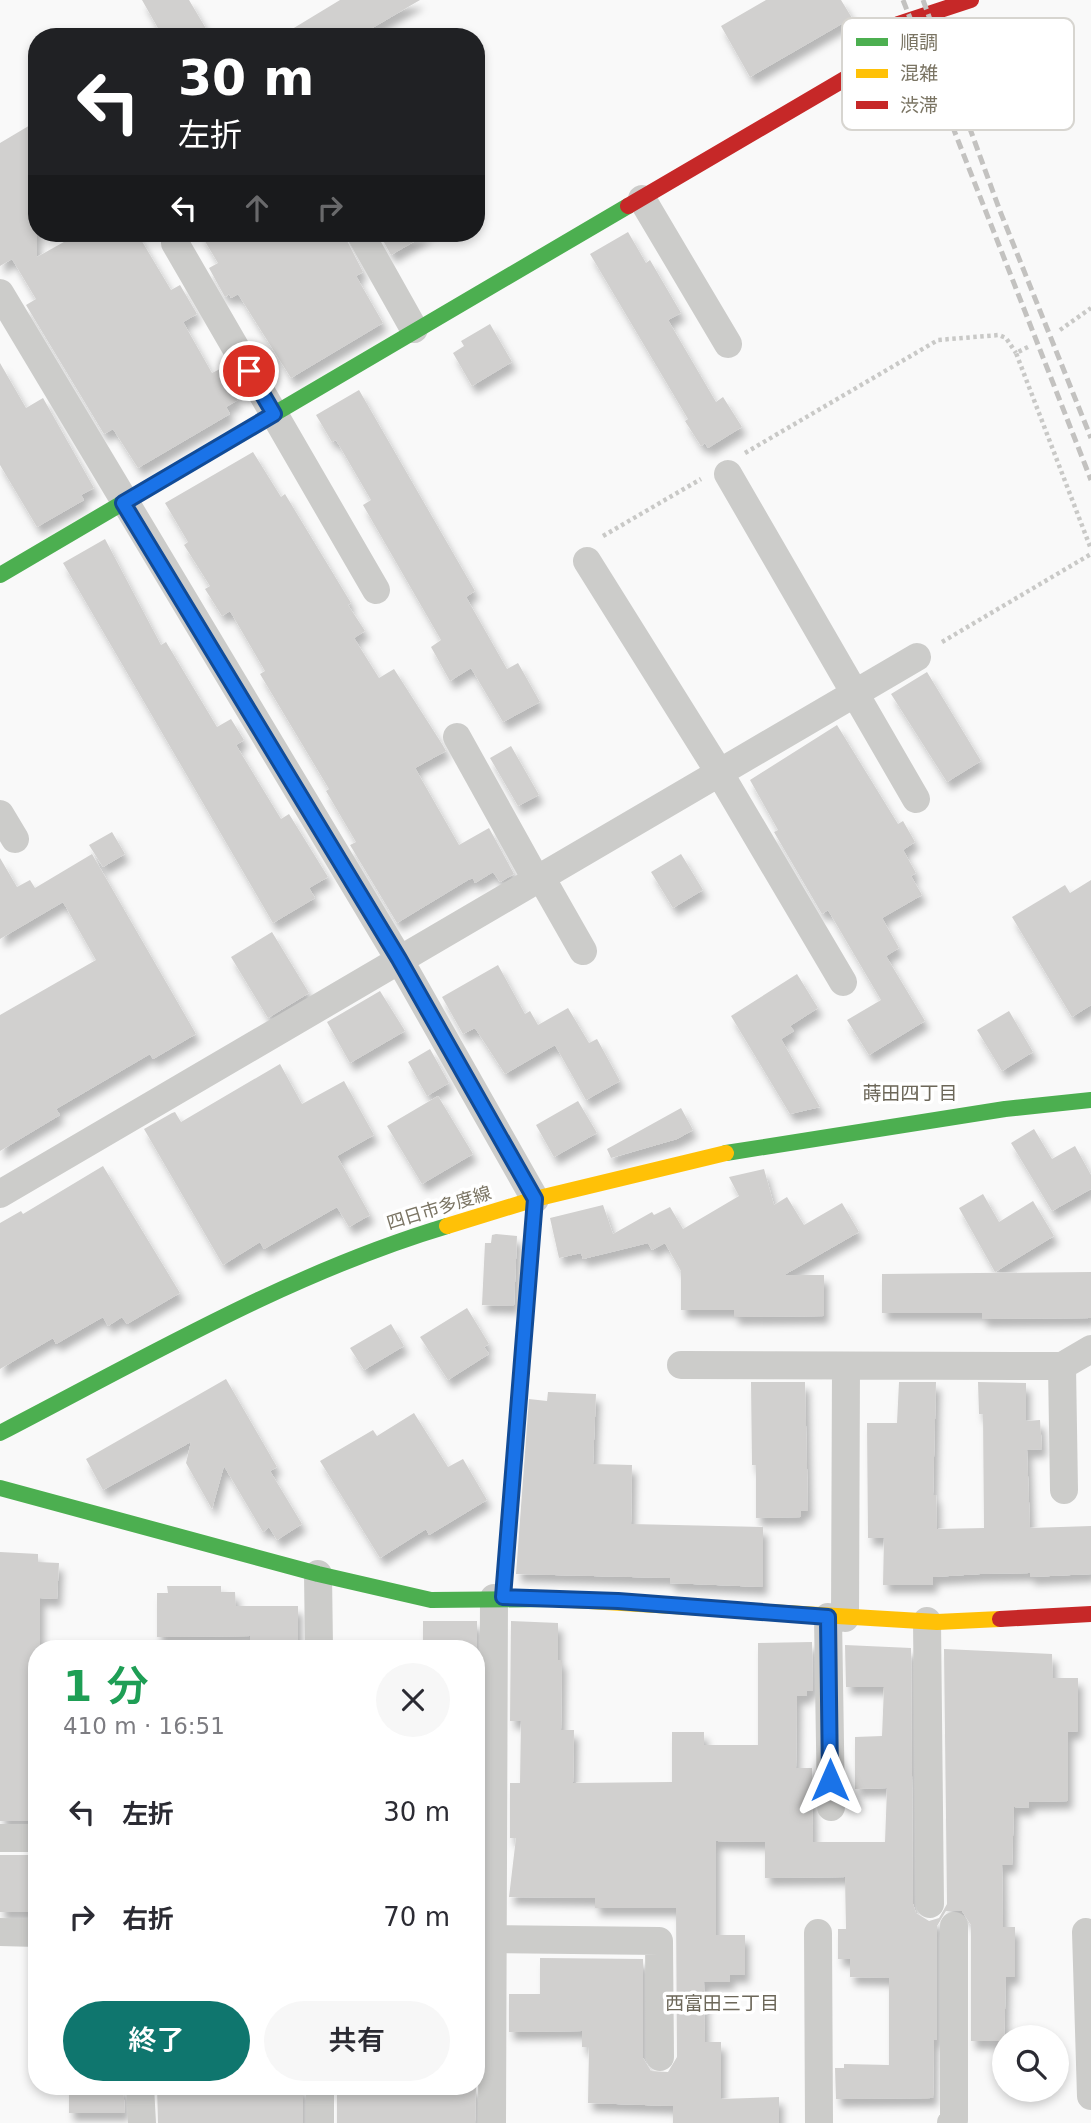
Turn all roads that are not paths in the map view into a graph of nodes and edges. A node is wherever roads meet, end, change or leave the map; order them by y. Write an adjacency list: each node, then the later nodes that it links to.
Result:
1 (971, 0): 2 (street)
2 (916, 18)
3 (842, 81): 4 (street)
4 (642, 199): 8 (street); 9 (street)
5 (365, 242): 8 (street)
6 (175, 243): 10 (street)
7 (0, 293): 12 (street)
8 (414, 330): 10 (street)
9 (728, 344)
10 (274, 414): 12 (street); 15 (street)
11 (723, 470): 17 (street)
12 (123, 503): 14 (street); 25 (street)
13 (592, 550): 19 (street)
14 (0, 575)
15 (376, 590)
16 (918, 657): 17 (street)
17 (854, 694): 19 (street); 20 (street)
18 (457, 737): 23 (street)
19 (719, 772): 23 (street); 26 (street)
20 (916, 799)
21 (0, 814): 22 (street)
22 (15, 839)
23 (540, 880): 24 (street); 25 (street)
24 (583, 951)
25 (399, 959): 28 (street); 29 (street)
26 (843, 982)
27 (1091, 1100): 29 (street, 四日市多度線)
28 (0, 1194)
29 (535, 1199): 34 (street, 四日市多度線); 38 (lane)
30 (1091, 1349): 33 (street)
31 (681, 1365): 32 (street)
32 (846, 1366): 33 (street); 40 (street)
33 (1062, 1366): 36 (street)
34 (0, 1433)
35 (0, 1488): 37 (street)
36 (1064, 1490)
37 (318, 1574): 38 (street); 42 (street)
38 (499, 1598): 40 (street); 52 (street)
39 (1091, 1614): 41 (street)
40 (837, 1618): 41 (street); 43 (street)
41 (927, 1621): 46 (street)
42 (319, 1640)
43 (831, 1807)
44 (0, 1838): 45 (street)
45 (28, 1838)
46 (930, 1904)
47 (954, 1926): 61 (street)
48 (1086, 1931): 56 (street)
49 (0, 1932): 50 (street)
50 (28, 1933)
51 (818, 1933): 60 (street)
52 (493, 1939): 53 (street); 59 (street)
53 (660, 2057)
54 (140, 2095): 57 (street)
55 (320, 2095): 58 (street)
56 (1091, 2096)
57 (142, 2123)
58 (320, 2123)
59 (492, 2123)
60 (818, 2123)
61 (951, 2123)

